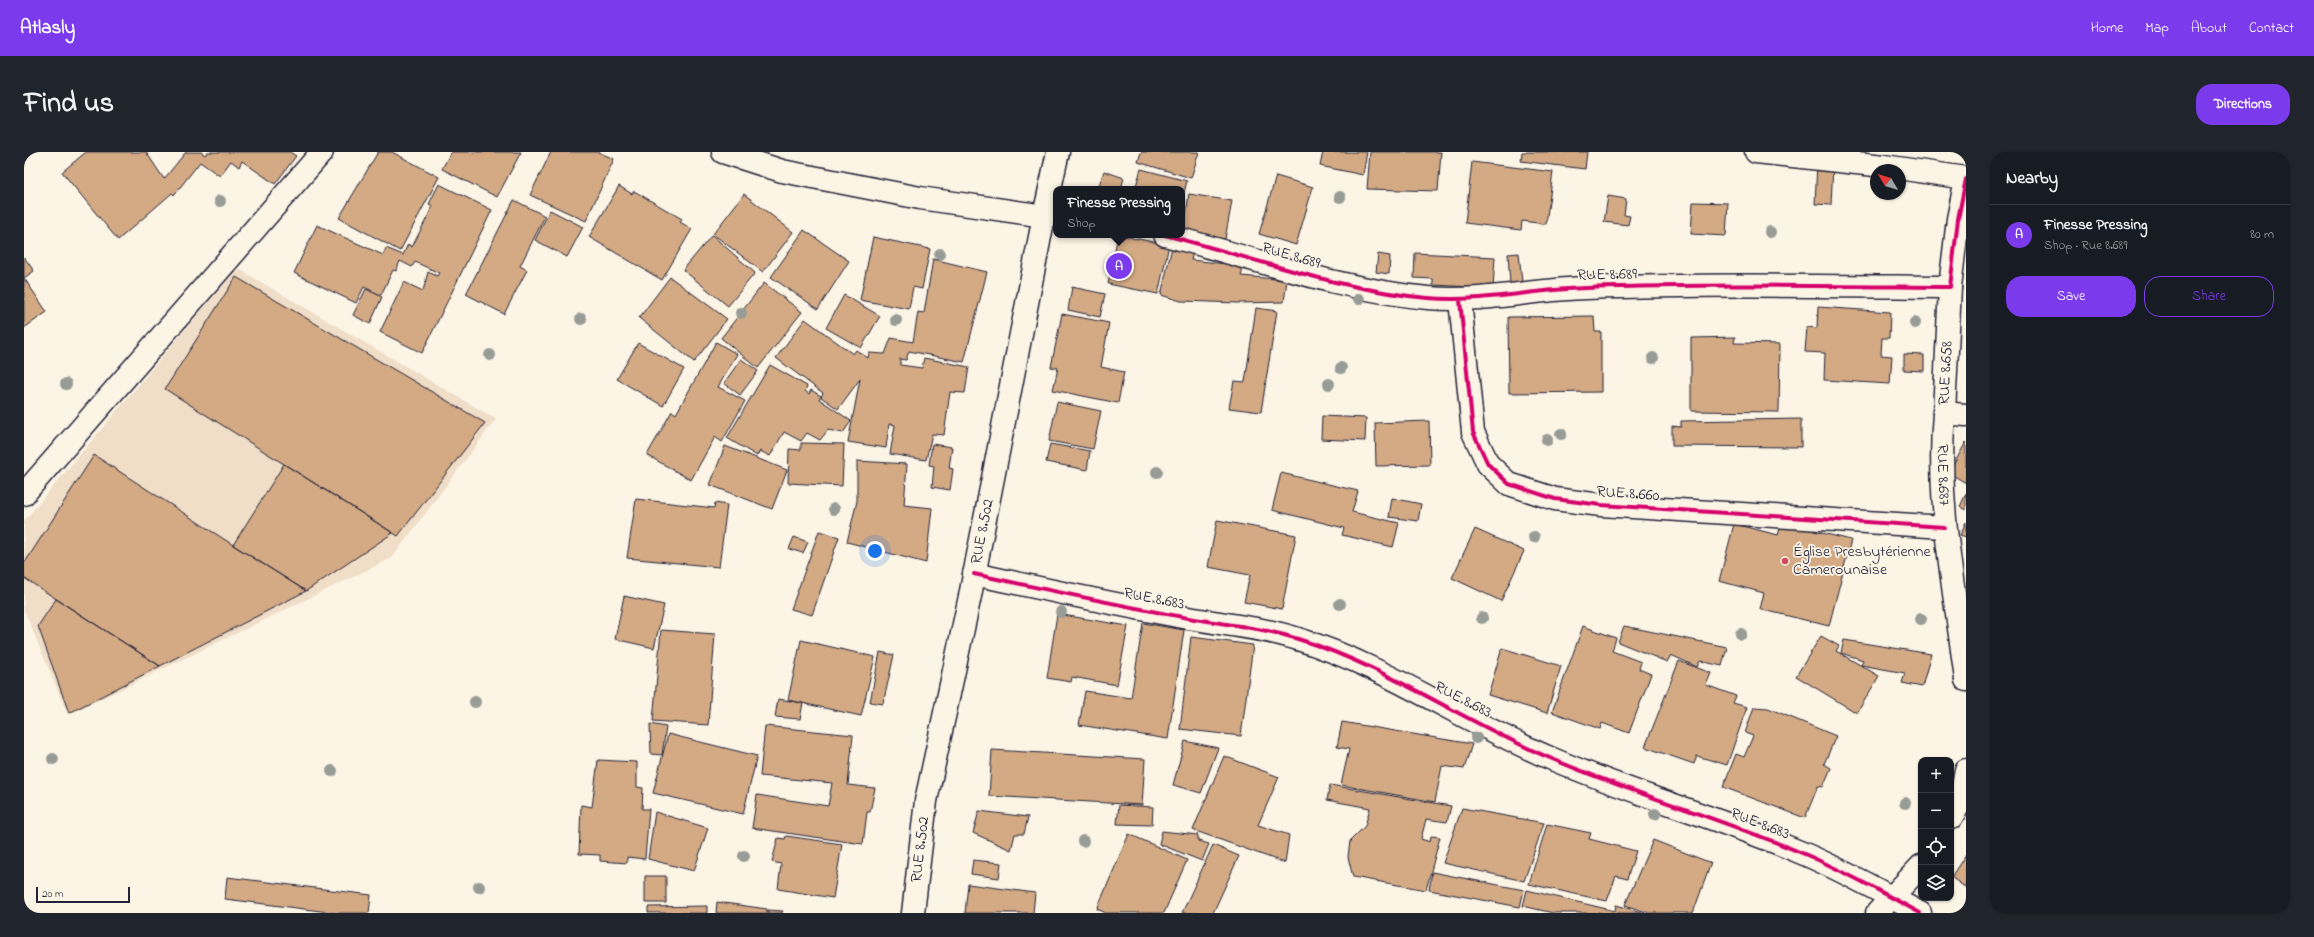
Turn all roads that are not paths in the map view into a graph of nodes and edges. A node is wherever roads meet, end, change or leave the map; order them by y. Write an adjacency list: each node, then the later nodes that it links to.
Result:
1 (322, 152): 14 (street)
2 (723, 152): 8 (street)
3 (1058, 152): 6 (street, RUE 8.502)
4 (1756, 152): 5 (street)
5 (1966, 179): 10 (street)
6 (1054, 186)
7 (1053, 193): 8 (street, RUE 8.502)
8 (1050, 217): 16 (street, RUE 8.502)
9 (1176, 238): 11 (street, RUE 8.689)
10 (1950, 287): 11 (street, RUE 8.689); 12 (street, RUE 8.658)
11 (1460, 300): 15 (street, RUE 8.660)
12 (1944, 413): 13 (street, RUE 8.658); 15 (street, RUE 8.687)
13 (1966, 415)
14 (24, 494)
15 (1944, 527): 17 (street, RUE 8.687)
16 (974, 574): 21 (street, RUE 8.683); 22 (street, RUE 8.502)
17 (1966, 680)
18 (1966, 770): 19 (street)
19 (1954, 812)
20 (1918, 869): 21 (street)
21 (1884, 905): 23 (street, RUE 8.683)
22 (913, 913)
23 (1920, 913)

